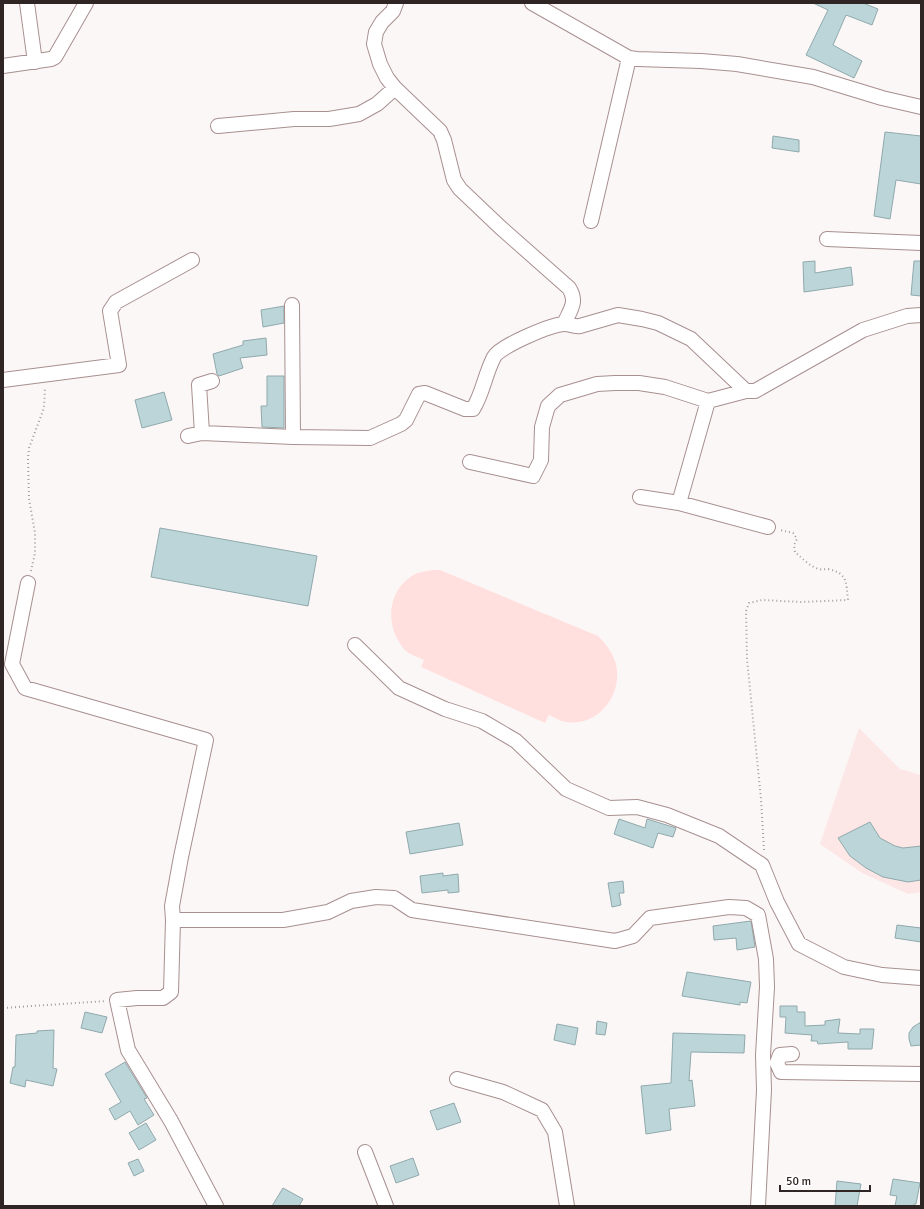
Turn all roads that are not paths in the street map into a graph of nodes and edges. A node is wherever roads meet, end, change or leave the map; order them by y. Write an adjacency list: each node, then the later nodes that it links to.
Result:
1 (27, 3): 6 (street)
2 (86, 3): 6 (street)
3 (396, 3): 8 (street)
4 (532, 3): 5 (street)
5 (629, 58): 9 (street); 11 (street)
6 (35, 62): 7 (street)
7 (3, 66)
8 (394, 88): 10 (street); 17 (street)
9 (921, 107)
10 (218, 126)
11 (591, 221)
12 (827, 239): 13 (street)
13 (921, 243)
14 (192, 260): 18 (street)
15 (292, 305): 24 (street)
16 (921, 315): 20 (street)
17 (564, 324): 20 (street); 24 (street)
18 (3, 380)
19 (212, 381): 22 (street)
20 (746, 391): 21 (street)
21 (708, 401): 25 (street); 27 (street)
22 (202, 433): 23 (street); 24 (street)
23 (188, 436)
24 (293, 437)
25 (470, 462)
26 (640, 497): 27 (street)
27 (679, 503): 28 (street)
28 (768, 527)
29 (28, 583): 31 (street)
30 (356, 645): 32 (street)
31 (173, 920): 37 (street); 40 (street)
32 (921, 978)
33 (792, 1054): 34 (street)
34 (921, 1074)
35 (458, 1079): 39 (street)
36 (365, 1152): 38 (street)
37 (216, 1206)
38 (386, 1206)
39 (567, 1206)
40 (758, 1206)

